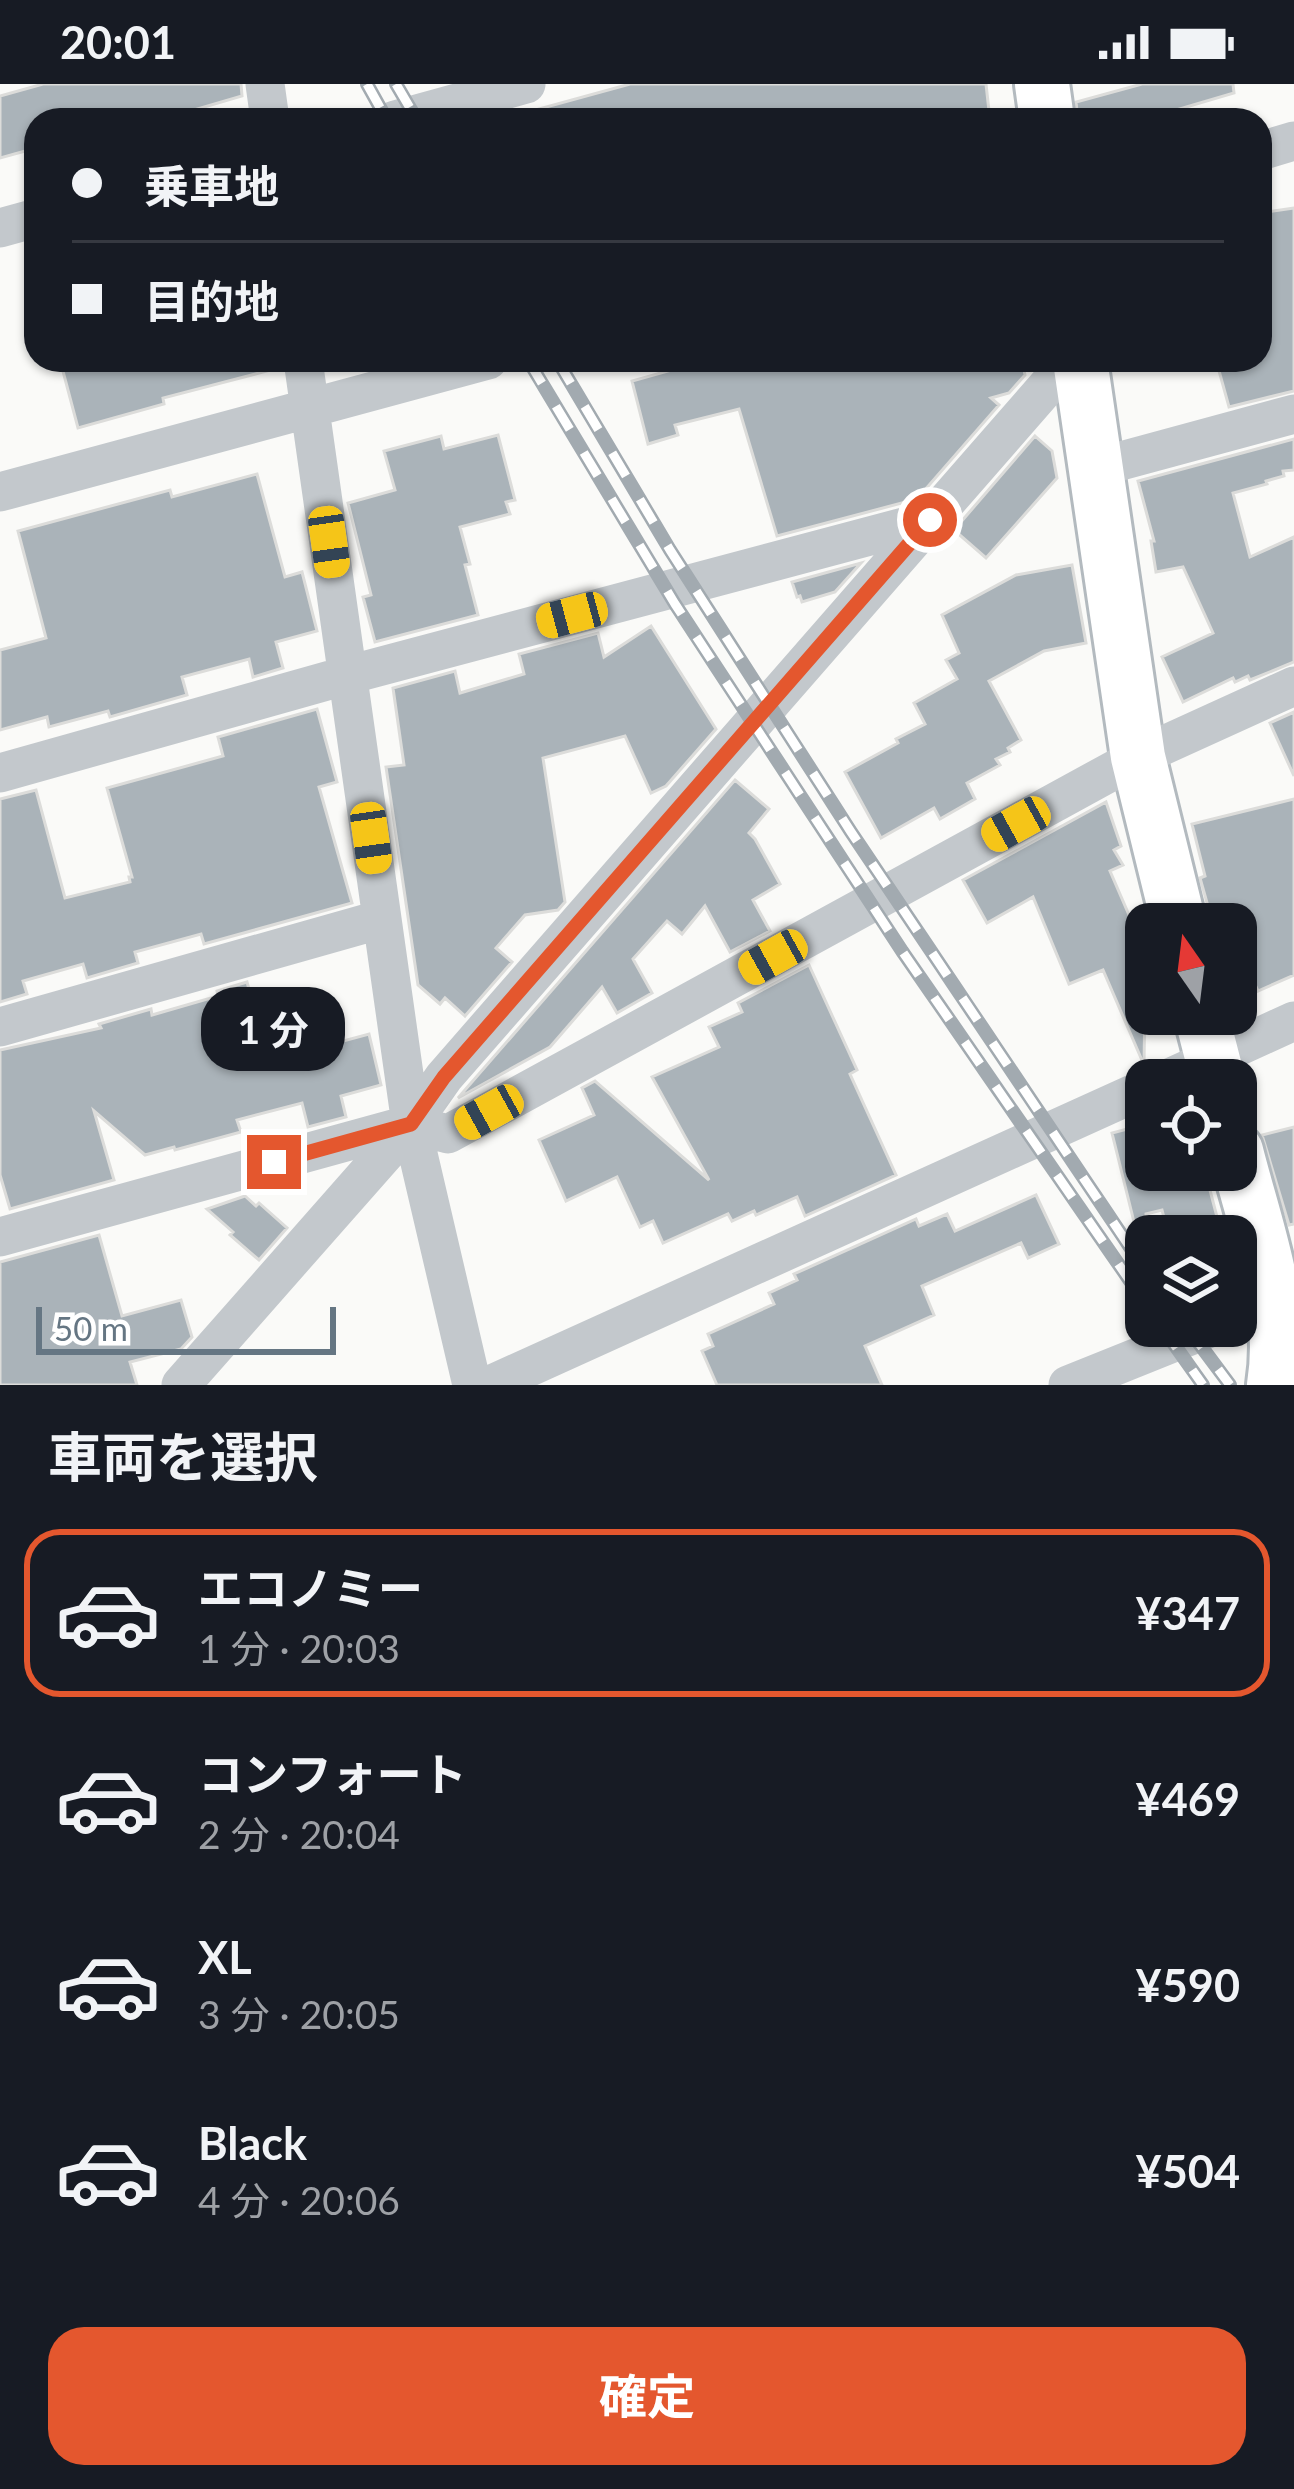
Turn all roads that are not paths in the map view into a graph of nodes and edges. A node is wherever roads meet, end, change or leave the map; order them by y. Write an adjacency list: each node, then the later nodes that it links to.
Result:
1 (526, 84): 2 (street)
2 (439, 108)
3 (305, 372): 7 (street)
4 (444, 372): 7 (street)
5 (1060, 372): 11 (street)
6 (1082, 372): 9 (street)
7 (310, 408): 10 (street); 12 (street)
8 (1294, 414): 9 (street)
9 (1095, 468): 14 (street)
10 (0, 492)
11 (930, 520): 12 (street); 22 (street)
12 (348, 675): 15 (street); 17 (street)
13 (1294, 686): 14 (street)
14 (1138, 757): 16 (street); 22 (street)
15 (0, 772)
16 (1174, 903)
17 (382, 920): 19 (street); 22 (street)
18 (1294, 1021): 20 (street)
19 (0, 1027)
20 (1199, 1058)
21 (1125, 1098): 29 (street)
22 (411, 1124): 24 (street); 27 (street); 28 (street)
23 (1244, 1191): 25 (street)
24 (0, 1237)
25 (1268, 1305): 31 (street)
26 (1163, 1347): 30 (street)
27 (181, 1385)
28 (472, 1385)
29 (490, 1385)
30 (1068, 1385)
31 (1274, 1385)

